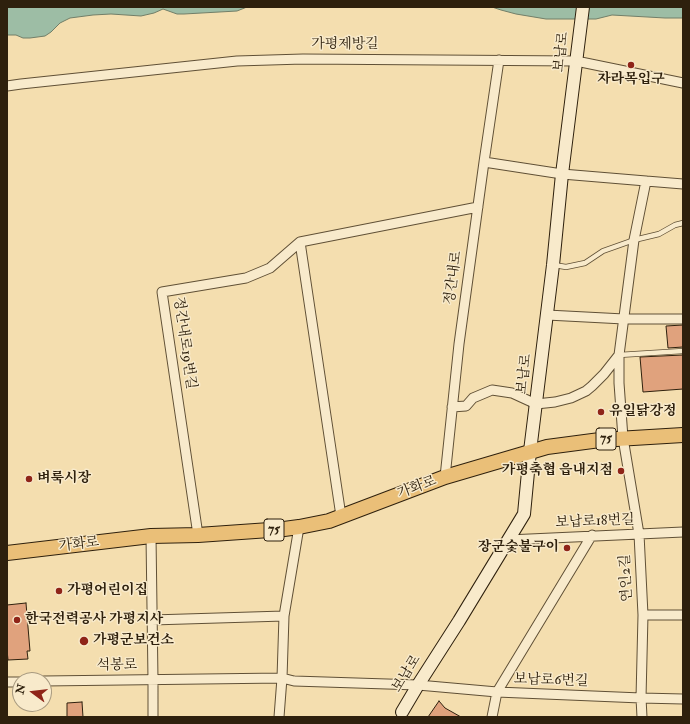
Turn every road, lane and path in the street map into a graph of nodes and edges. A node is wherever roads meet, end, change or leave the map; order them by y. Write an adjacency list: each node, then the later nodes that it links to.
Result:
1 (583, 7): 3 (street, 보납로)
2 (499, 60): 3 (street, 가평제방길); 5 (street, 가평제방길); 6 (street, 정간내로)
3 (576, 61): 4 (street, 가평제방길); 7 (street, 보납로)
4 (683, 83)
5 (7, 86)
6 (484, 162): 7 (street); 10 (street, 정간내로)
7 (562, 174): 8 (street); 14 (street, 보납로)
8 (646, 182): 9 (street); 12 (street, 연인2길)
9 (683, 184)
10 (478, 207): 13 (street, 정간내로19번길); 21 (street, 정간내로)
11 (683, 223): 12 (lane)
12 (634, 240): 14 (lane); 16 (street, 연인2길)
13 (300, 242): 26 (street); 30 (street, 정간내로19번길)
14 (553, 265): 15 (street, 보납로)
15 (548, 315): 16 (street); 20 (street, 보납로)
16 (624, 319): 17 (street); 19 (street, 연인2길)
17 (683, 319)
18 (683, 350): 19 (lane)
19 (619, 355): 20 (street); 23 (street, 연인2길)
20 (536, 404): 21 (street); 24 (street, 보납로)
21 (452, 408): 25 (street, 정간내로)
22 (683, 435): 23 (main road, 가화로 / 75)
23 (623, 438): 24 (main road, 가화로 / 75); 29 (street, 연인2길)
24 (530, 451): 25 (main road, 가화로 / 75); 33 (street, 보납로)
25 (445, 477): 26 (main road, 가화로 / 75)
26 (341, 516): 27 (main road, 가화로 / 75)
27 (299, 527): 30 (main road, 가화로 / 75); 37 (street)
28 (683, 532): 29 (street, 보납로18번길)
29 (638, 534): 32 (street, 보납로18번길); 35 (street, 연인2길)
30 (198, 535): 31 (main road, 가화로 / 75)
31 (151, 536): 34 (main road, 가화로 / 75); 38 (street)
32 (592, 536): 33 (street, 보납로18번길); 43 (street)
33 (508, 540): 42 (street, 보납로)
34 (7, 553)
35 (643, 615): 36 (street); 44 (street, 연인2길)
36 (683, 615)
37 (284, 616): 38 (street); 39 (street)
38 (152, 620): 40 (street)
39 (282, 678): 40 (street, 보납로6번길); 42 (street, 보납로6번길); 48 (street)
40 (154, 680): 41 (street, 석봉로); 47 (street, 석봉로)
41 (52, 681)
42 (418, 685): 43 (street, 보납로6번길); 46 (street, 보납로)
43 (497, 692): 44 (street, 보납로6번길); 49 (street)
44 (641, 698): 45 (street, 보납로6번길); 50 (street, 연인2길)
45 (683, 699)
46 (401, 715)
47 (153, 717)
48 (279, 717)
49 (492, 717)
50 (642, 717)

